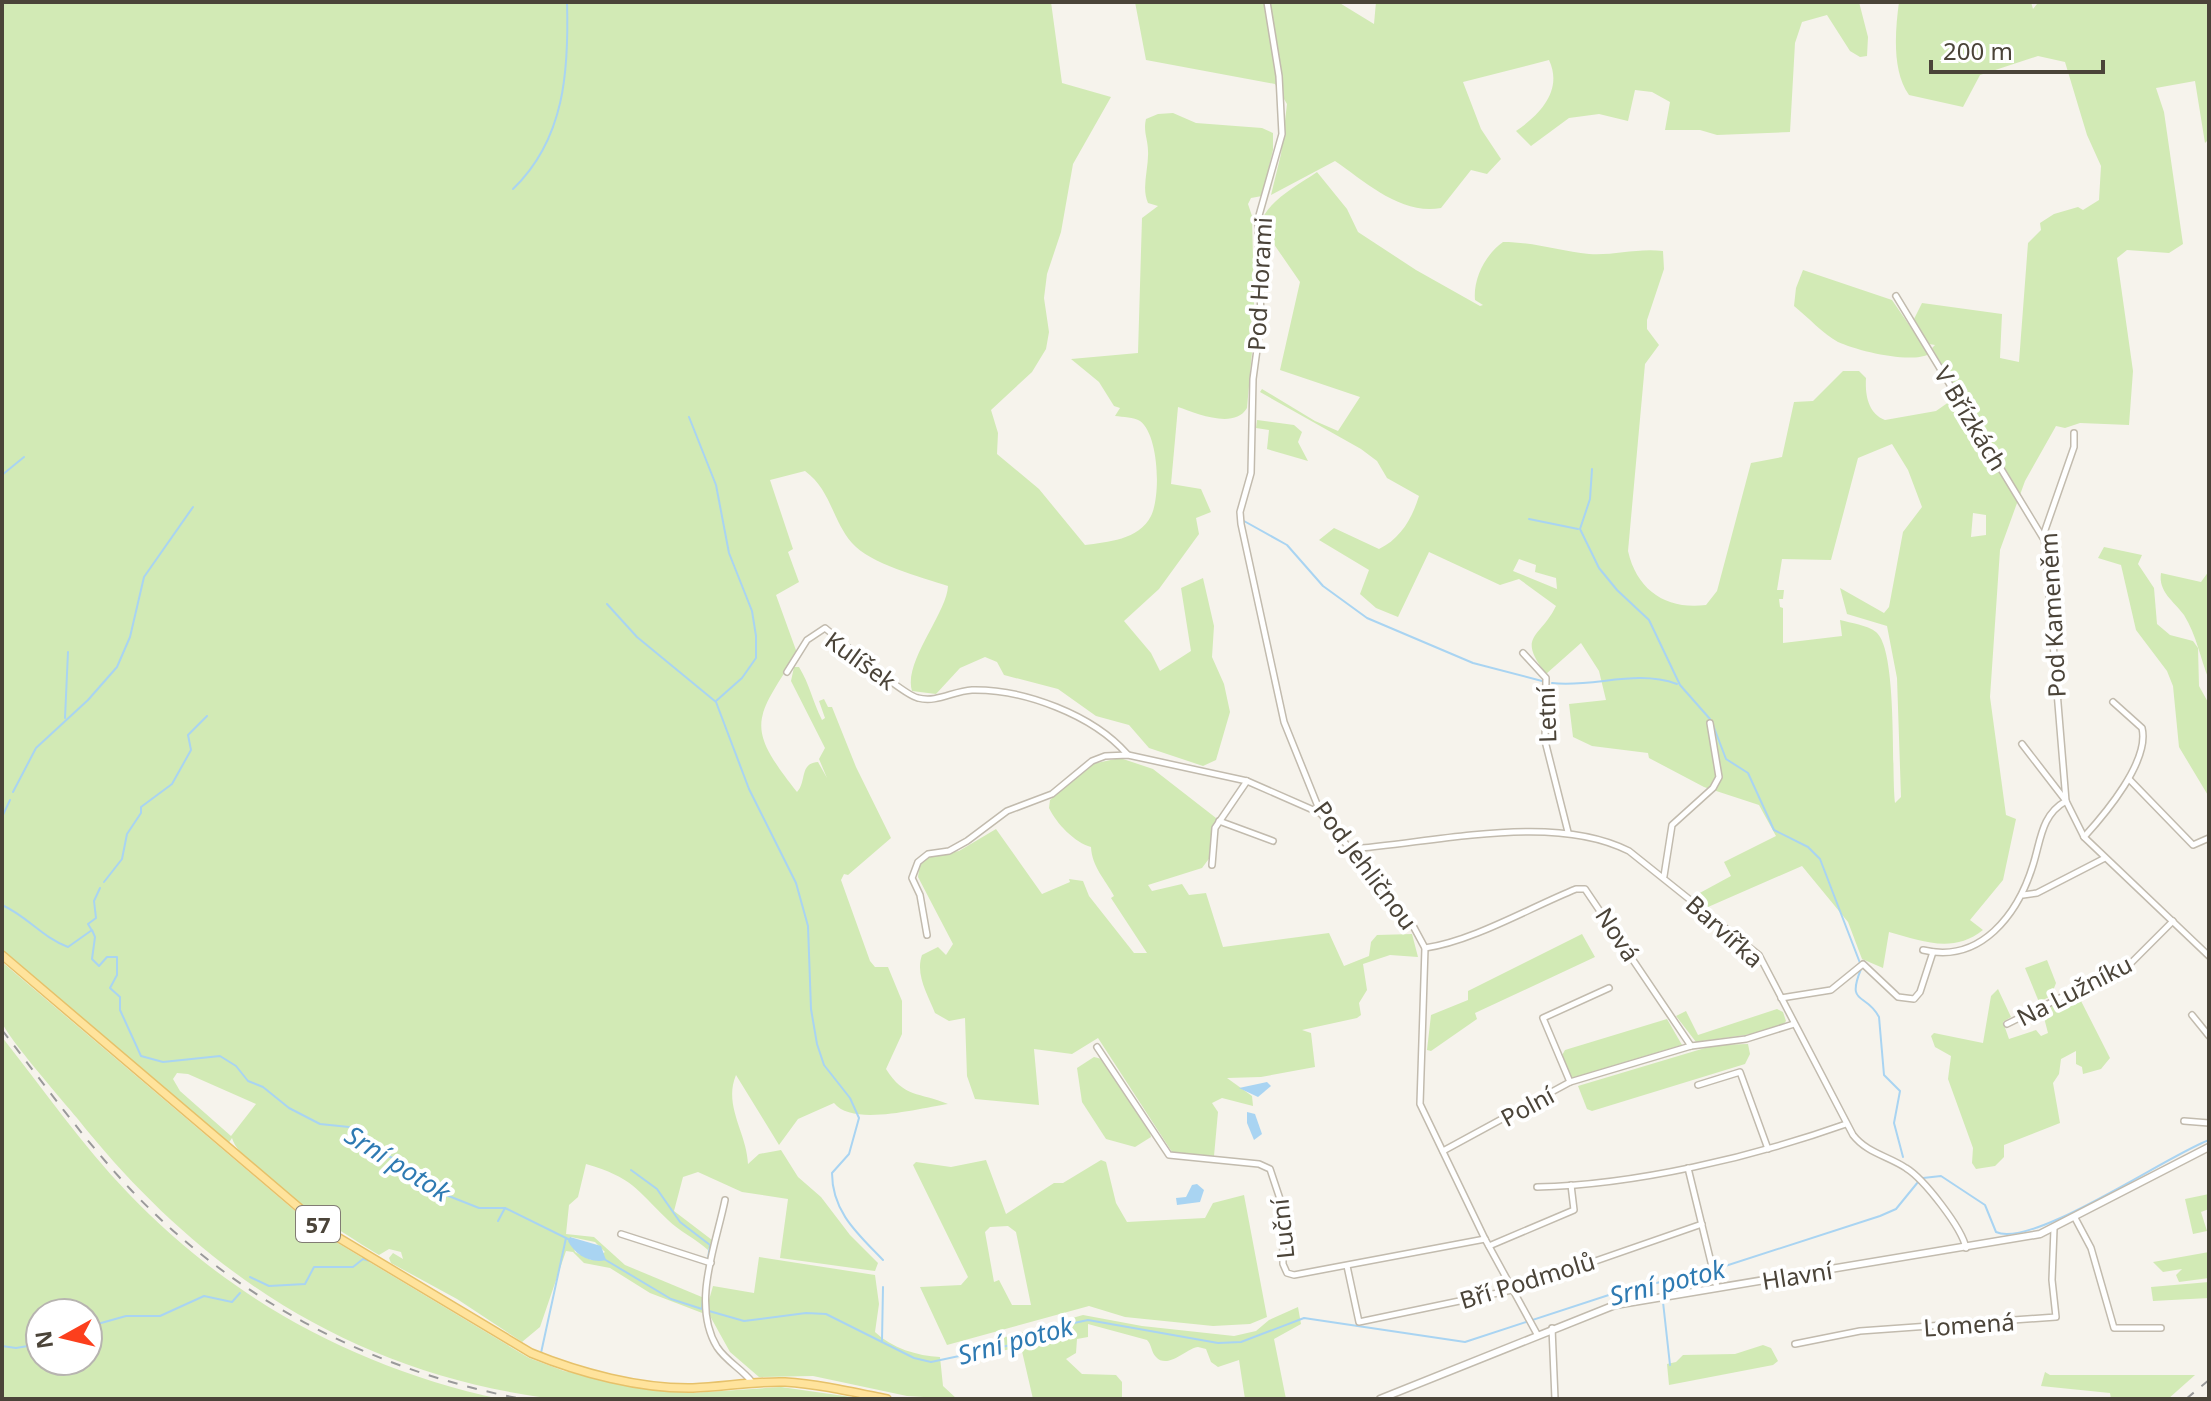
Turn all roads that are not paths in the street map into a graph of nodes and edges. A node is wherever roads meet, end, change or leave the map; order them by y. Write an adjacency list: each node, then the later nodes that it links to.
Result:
1 (1267, 2): 4 (street, Pod Horami)
2 (1896, 296): 5 (street, V Břízkách)
3 (2074, 433): 5 (street, Pod Kameněm)
4 (1251, 473): 15 (street, Pod Jehličnou)
5 (2045, 542): 14 (street, Pod Kameněm)
6 (1523, 653): 17 (street, Letní)
7 (787, 672): 11 (street, Kulíšek)
8 (2113, 702): 12 (street)
9 (1710, 723): 24 (street)
10 (2022, 744): 14 (street, Pod Kameněm)
11 (1128, 755): 13 (street, Kulíšek); 27 (street, Kulíšek)
12 (2129, 779): 18 (street); 19 (street)
13 (1247, 781): 15 (street, Kulíšek); 16 (street)
14 (2066, 801): 18 (street, Pod Kameněm); 25 (street)
15 (1321, 814): 21 (street, Pod Jehličnou)
16 (1219, 821): 20 (street); 23 (street)
17 (1568, 832): 21 (street, Barvířka); 24 (street, Barvířka)
18 (2084, 837): 22 (street, Pod Kameněm)
19 (2209, 838)
20 (1273, 841)
21 (1349, 849): 28 (street, Pod Jehličnou)
22 (2105, 858): 25 (street); 26 (street, Pod Kameněm)
23 (1212, 865)
24 (1664, 876): 34 (street, Barvířka)
25 (2023, 895): 30 (street)
26 (2173, 921): 32 (street, Pod Kameněm); 37 (street, Na Lužníku)
27 (927, 935)
28 (1425, 948): 39 (street, Nová); 48 (street, Pod Jehličnou)
29 (1923, 950): 30 (street)
30 (1933, 952): 34 (street)
31 (2, 955): 68 (main road, 57)
32 (2209, 956)
33 (1609, 988): 41 (street, Polní)
34 (1781, 998): 36 (street, Barvířka)
35 (2192, 1015): 38 (street)
36 (1794, 1024): 39 (street); 45 (street, Barvířka)
37 (2007, 1024)
38 (2209, 1036)
39 (1691, 1046): 41 (street)
40 (1097, 1047): 61 (street, Luční)
41 (1570, 1082): 48 (street, Polní)
42 (1698, 1085): 47 (street)
43 (2184, 1121): 44 (street)
44 (2209, 1123)
45 (1846, 1124): 47 (street); 59 (street, Barvířka)
46 (2209, 1147): 53 (street, Hlavní)
47 (1768, 1149): 49 (street)
48 (1443, 1151): 57 (street, Pod Jehličnou)
49 (1688, 1168): 50 (street); 54 (street)
50 (1571, 1185): 51 (street); 58 (street)
51 (1537, 1187)
52 (725, 1200): 60 (street)
53 (2075, 1218): 55 (street, Hlavní); 65 (street)
54 (1702, 1224): 62 (street); 63 (street, Bří Podmolů)
55 (2054, 1229): 59 (street, Hlavní); 67 (street, Lomená)
56 (621, 1234): 60 (street)
57 (1485, 1239): 58 (street, Pod Jehličnou); 61 (street, Luční)
58 (1489, 1246): 63 (street, Pod Jehličnou)
59 (1966, 1248): 62 (street, Hlavní)
60 (711, 1263): 68 (street)
61 (1347, 1266): 63 (street, Bří Podmolů)
62 (1717, 1287): 64 (street, Hlavní)
63 (1512, 1290): 66 (street, Pod Jehličnou)
64 (1552, 1328): 66 (street, Hlavní); 71 (street)
65 (2161, 1328)
66 (1537, 1334): 70 (street, Hlavní)
67 (1795, 1344)
68 (753, 1383): 69 (main road, 57)
69 (887, 1399)
70 (1380, 1399)
71 (1555, 1399)

